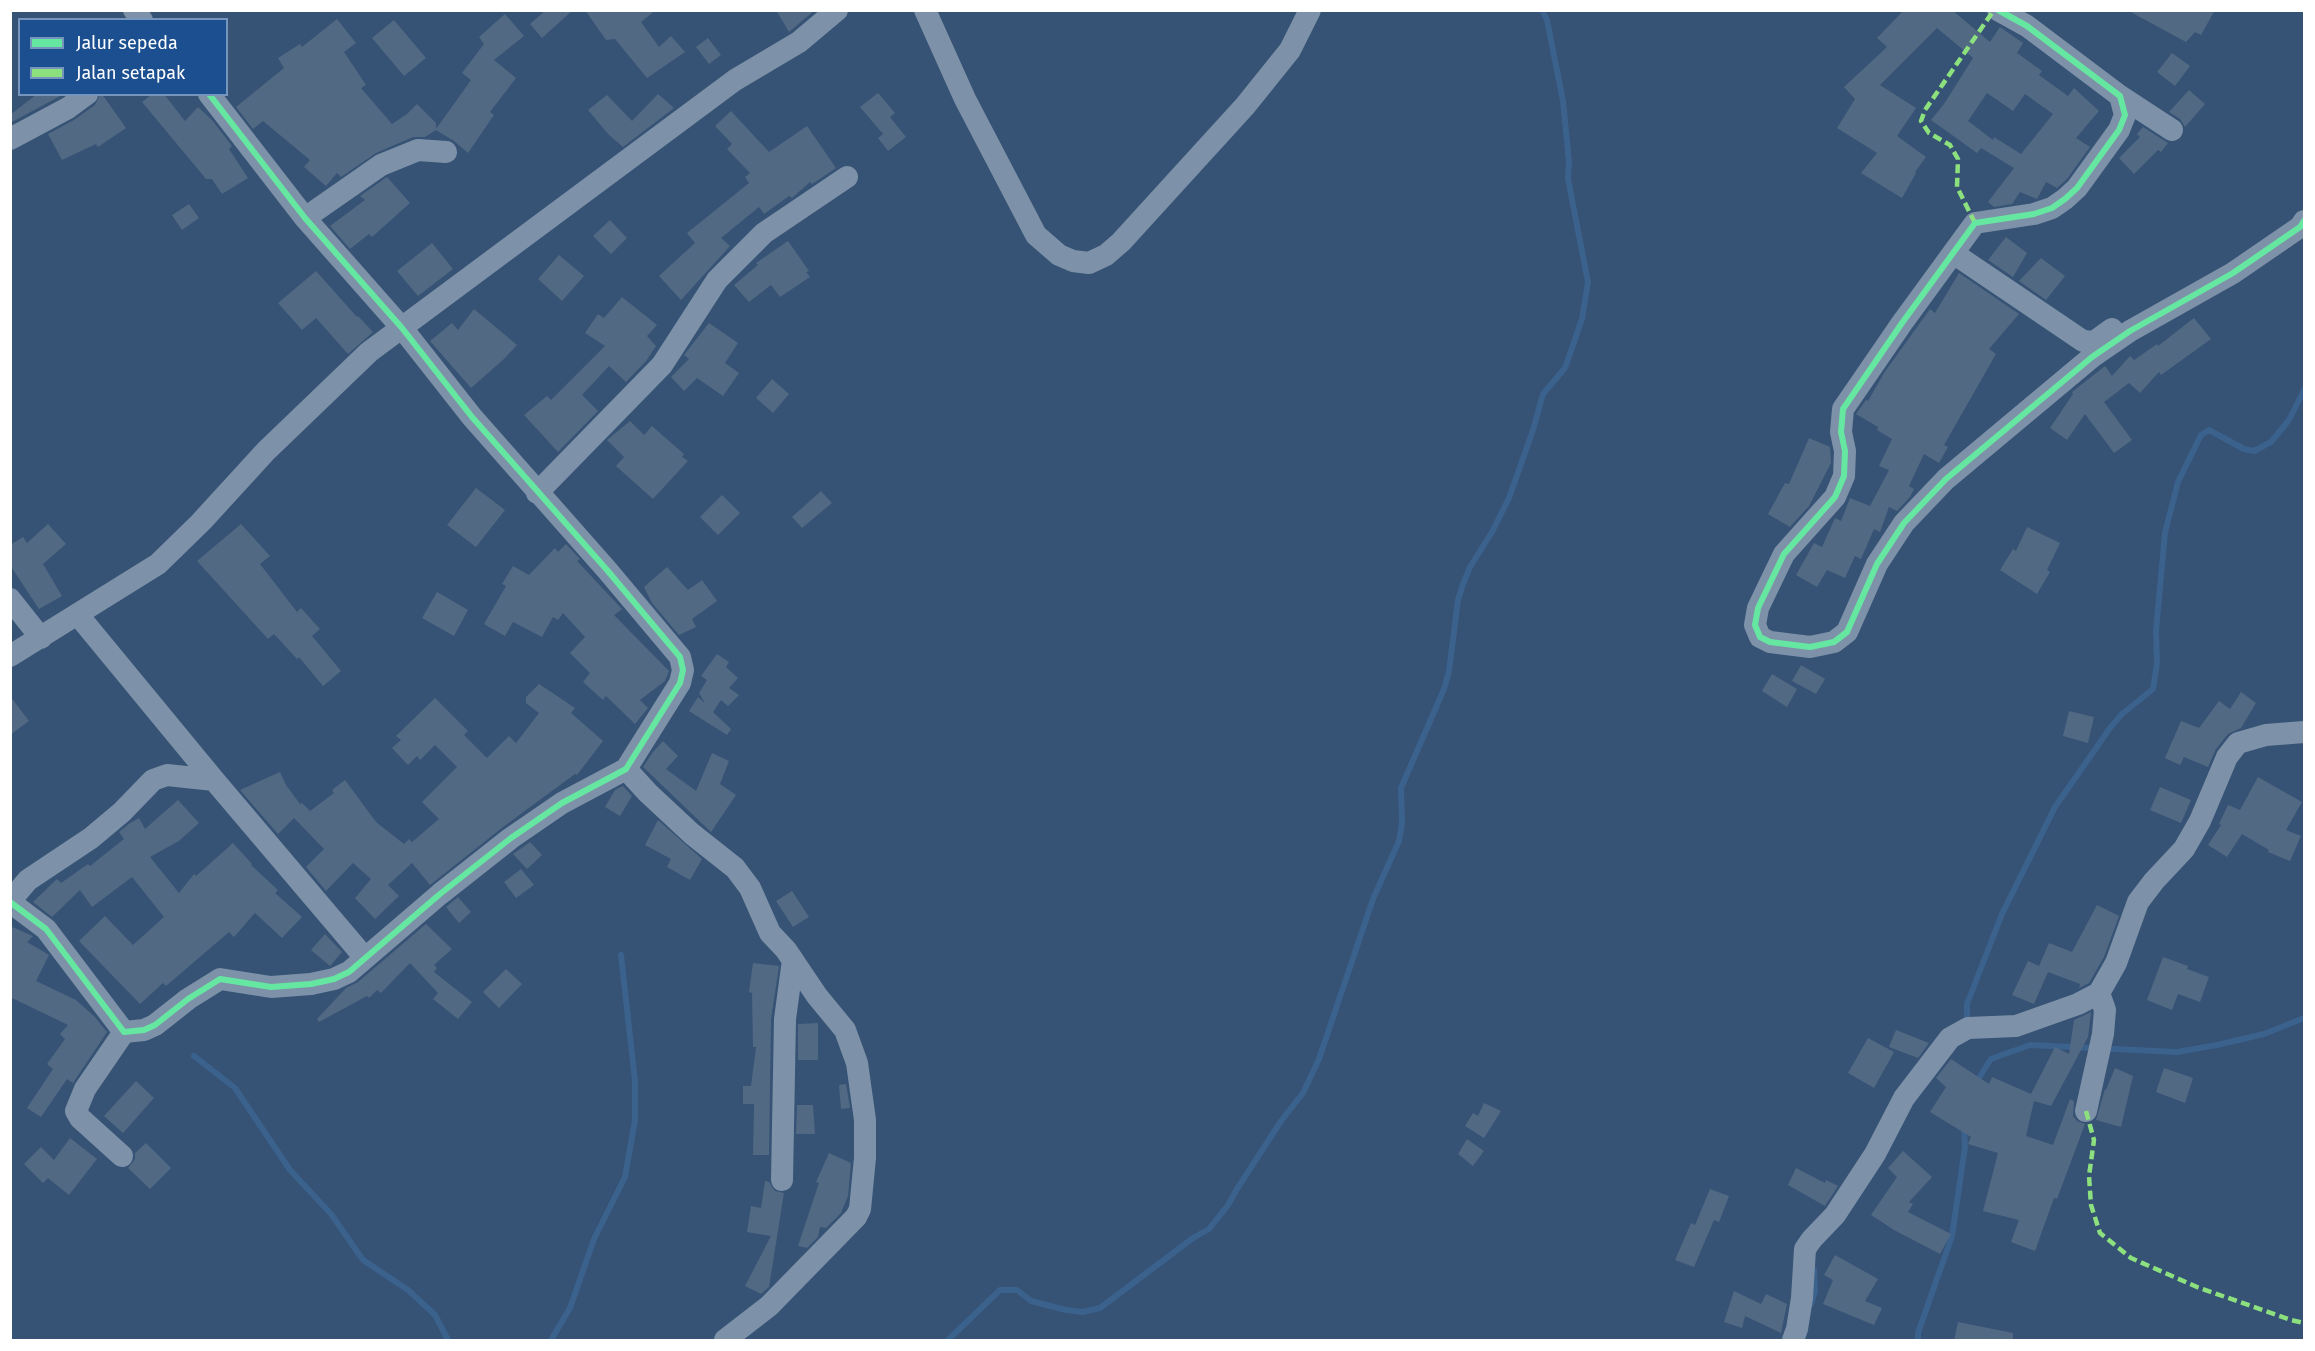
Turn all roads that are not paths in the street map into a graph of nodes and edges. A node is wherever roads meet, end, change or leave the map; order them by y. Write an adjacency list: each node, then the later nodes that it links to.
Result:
1 (837, 10): 16 (street)
2 (925, 10): 3 (street)
3 (1310, 10)
4 (1998, 10): 5 (street)
5 (2033, 18): 8 (street)
6 (84, 96): 10 (street)
7 (211, 96): 13 (street)
8 (2120, 96): 9 (street); 15 (street)
9 (2172, 130)
10 (10, 138)
11 (446, 152): 13 (street)
12 (847, 177): 18 (street)
13 (305, 218): 16 (street)
14 (2304, 221): 17 (street)
15 (1953, 253): 17 (street); 17 (street)
16 (402, 328): 18 (street); 20 (street)
17 (2130, 331)
18 (537, 493): 24 (street)
19 (10, 599): 21 (street)
20 (78, 615): 21 (street); 25 (street)
21 (41, 638): 22 (street)
22 (10, 656)
23 (2304, 732): 29 (street)
24 (626, 769): 27 (street); 28 (street)
25 (214, 780): 26 (street); 27 (street)
26 (10, 901): 30 (street)
27 (365, 958): 30 (street)
28 (793, 960): 33 (street); 34 (street)
29 (2099, 993): 31 (street); 35 (street)
30 (124, 1032): 32 (street)
31 (2086, 1111)
32 (122, 1156)
33 (782, 1179)
34 (725, 1341)
35 (1793, 1341)

